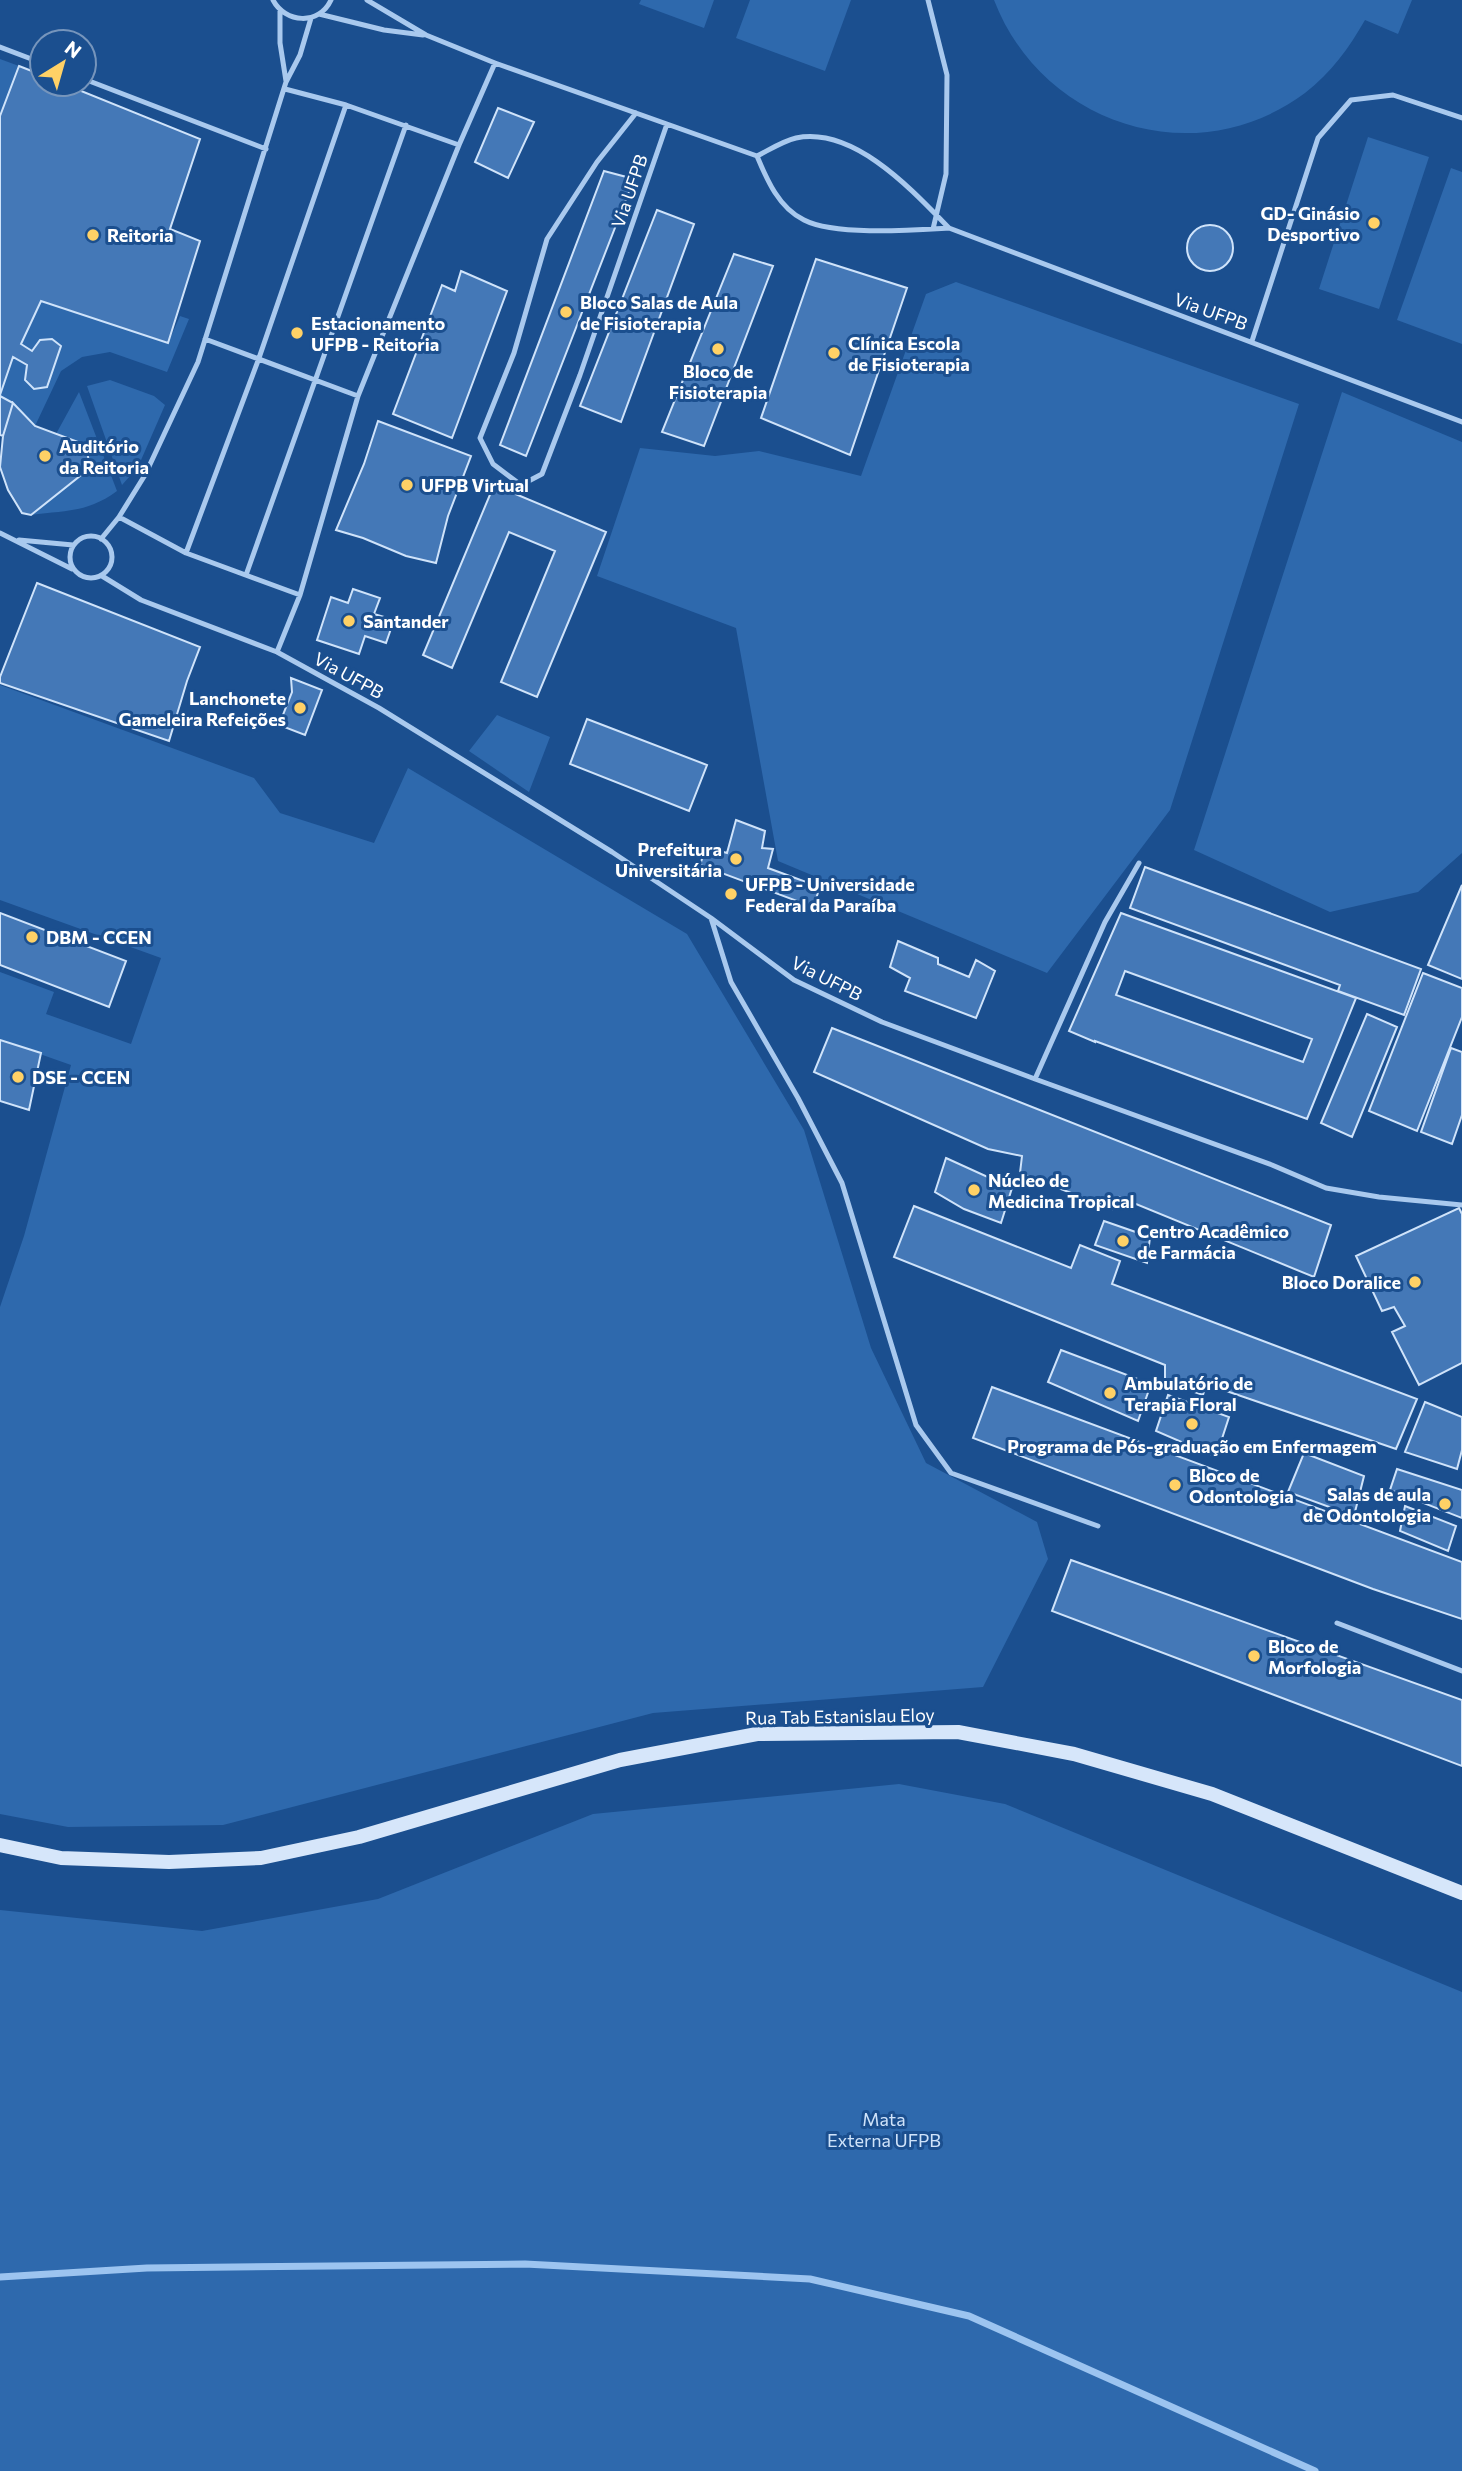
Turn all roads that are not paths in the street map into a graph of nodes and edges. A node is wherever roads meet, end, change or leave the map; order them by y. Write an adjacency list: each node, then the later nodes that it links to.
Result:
1 (331, 0): 6 (lane)
2 (367, 0): 8 (lane)
3 (928, 0): 23 (lane)
4 (272, 1): 5 (lane)
5 (280, 11): 7 (lane); 12 (lane)
6 (319, 14): 7 (lane); 8 (lane)
7 (312, 18): 12 (lane)
8 (426, 35): 11 (lane)
9 (0, 47): 10 (lane)
10 (28, 58)
11 (495, 63): 16 (lane); 20 (lane)
12 (286, 82): 14 (lane)
13 (98, 84): 21 (lane)
14 (285, 89): 15 (lane); 21 (lane)
15 (346, 105): 19 (lane); 28 (lane)
16 (636, 113): 18 (lane); 18 (lane, Via UFPB)
17 (1462, 118): 27 (lane)
18 (667, 124): 22 (lane)
19 (406, 125): 20 (lane); 29 (lane)
20 (458, 145): 30 (lane)
21 (265, 149): 26 (lane)
22 (757, 156): 23 (lane, Via UFPB); 25 (lane, Via UFPB)
23 (937, 215): 24 (lane, Via UFPB); 25 (lane)
24 (949, 228): 25 (lane, Via UFPB); 27 (lane, Via UFPB)
25 (933, 229)
26 (205, 339): 28 (lane); 32 (lane)
27 (1252, 341): 31 (lane, Via UFPB)
28 (259, 358): 29 (lane); 37 (lane)
29 (315, 378): 30 (lane); 39 (lane)
30 (358, 396): 41 (lane)
31 (1462, 422)
32 (119, 517): 34 (lane); 37 (lane)
33 (0, 533): 35 (lane)
34 (101, 539): 36 (lane); 40 (lane)
35 (16, 540): 36 (lane); 38 (lane)
36 (73, 545): 38 (lane)
37 (186, 553): 39 (lane)
38 (73, 569): 40 (lane)
39 (246, 575): 41 (lane)
40 (102, 576): 42 (lane, Via UFPB)
41 (300, 595): 42 (lane)
42 (277, 652): 44 (lane, Via UFPB)
43 (1139, 863): 45 (lane)
44 (711, 918): 45 (lane, Via UFPB); 47 (lane)
45 (1035, 1079): 46 (lane, Via UFPB)
46 (1462, 1205)
47 (1098, 1526)
48 (1337, 1623): 49 (lane)
49 (1462, 1671)
50 (0, 1845): 51 (street, Rua Tab Estanislau Eloy)
51 (1462, 1893)

